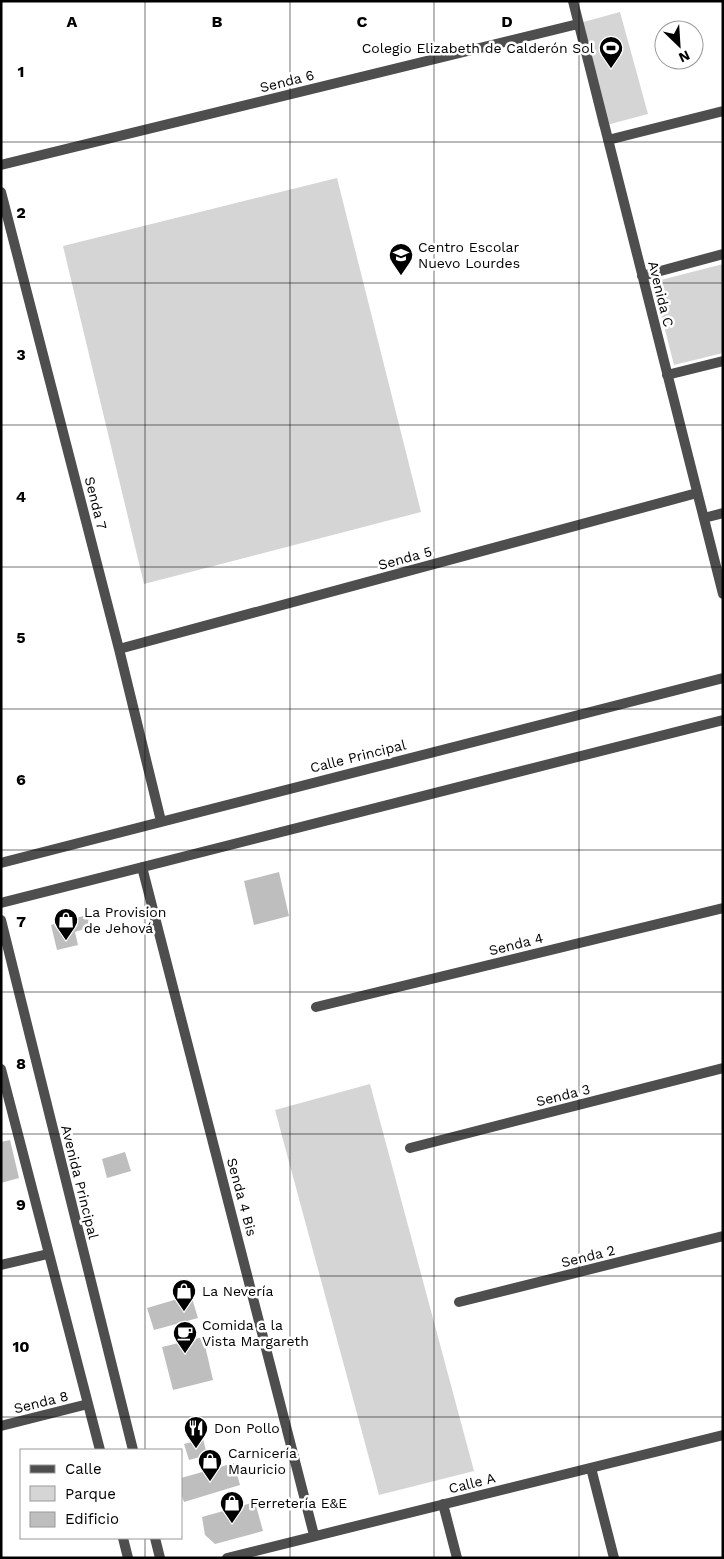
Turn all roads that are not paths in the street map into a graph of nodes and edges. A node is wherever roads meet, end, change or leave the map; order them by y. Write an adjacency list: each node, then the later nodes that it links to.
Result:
1 (574, 2): 2 (street, Avenida C)
2 (578, 24): 4 (street, Avenida C); 5 (street, Senda 6)
3 (723, 111): 4 (street)
4 (608, 140): 8 (street, Avenida C)
5 (1, 165)
6 (1, 192): 15 (street, Senda 7)
7 (723, 254): 8 (street)
8 (642, 276): 10 (street, Avenida C)
9 (723, 361): 10 (street)
10 (667, 375): 11 (street, Avenida C)
11 (697, 493): 13 (street, Avenida C); 15 (street, Senda 5)
12 (723, 513): 13 (street)
13 (704, 518): 14 (street, Avenida C)
14 (723, 594)
15 (120, 650): 18 (street, Senda 7)
16 (723, 678): 18 (street, Calle Principal)
17 (723, 720): 20 (street)
18 (161, 820): 19 (street, Calle Principal)
19 (1, 863)
20 (142, 867): 21 (street); 40 (street, Senda 4 Bis)
21 (1, 903)
22 (723, 908): 24 (street, Senda 4)
23 (1, 920): 37 (street, Avenida Principal)
24 (316, 1007)
25 (723, 1068): 28 (street, Senda 3)
26 (1, 1069): 27 (street)
27 (4, 1091): 30 (street)
28 (410, 1148)
29 (723, 1236): 32 (street, Senda 2)
30 (48, 1254): 31 (street); 33 (street)
31 (1, 1265)
32 (459, 1302)
33 (88, 1404): 34 (street, Senda 8); 36 (street)
34 (1, 1426)
35 (723, 1434): 38 (street, Calle A)
36 (100, 1449)
37 (133, 1449)
38 (591, 1468): 39 (street, Calle A); 47 (street)
39 (443, 1504): 40 (street, Calle A); 46 (street)
40 (314, 1535): 45 (street, Calle A)
41 (123, 1539): 43 (street)
42 (155, 1539): 44 (street)
43 (128, 1558)
44 (160, 1558)
45 (227, 1558)
46 (457, 1558)
47 (614, 1558)

